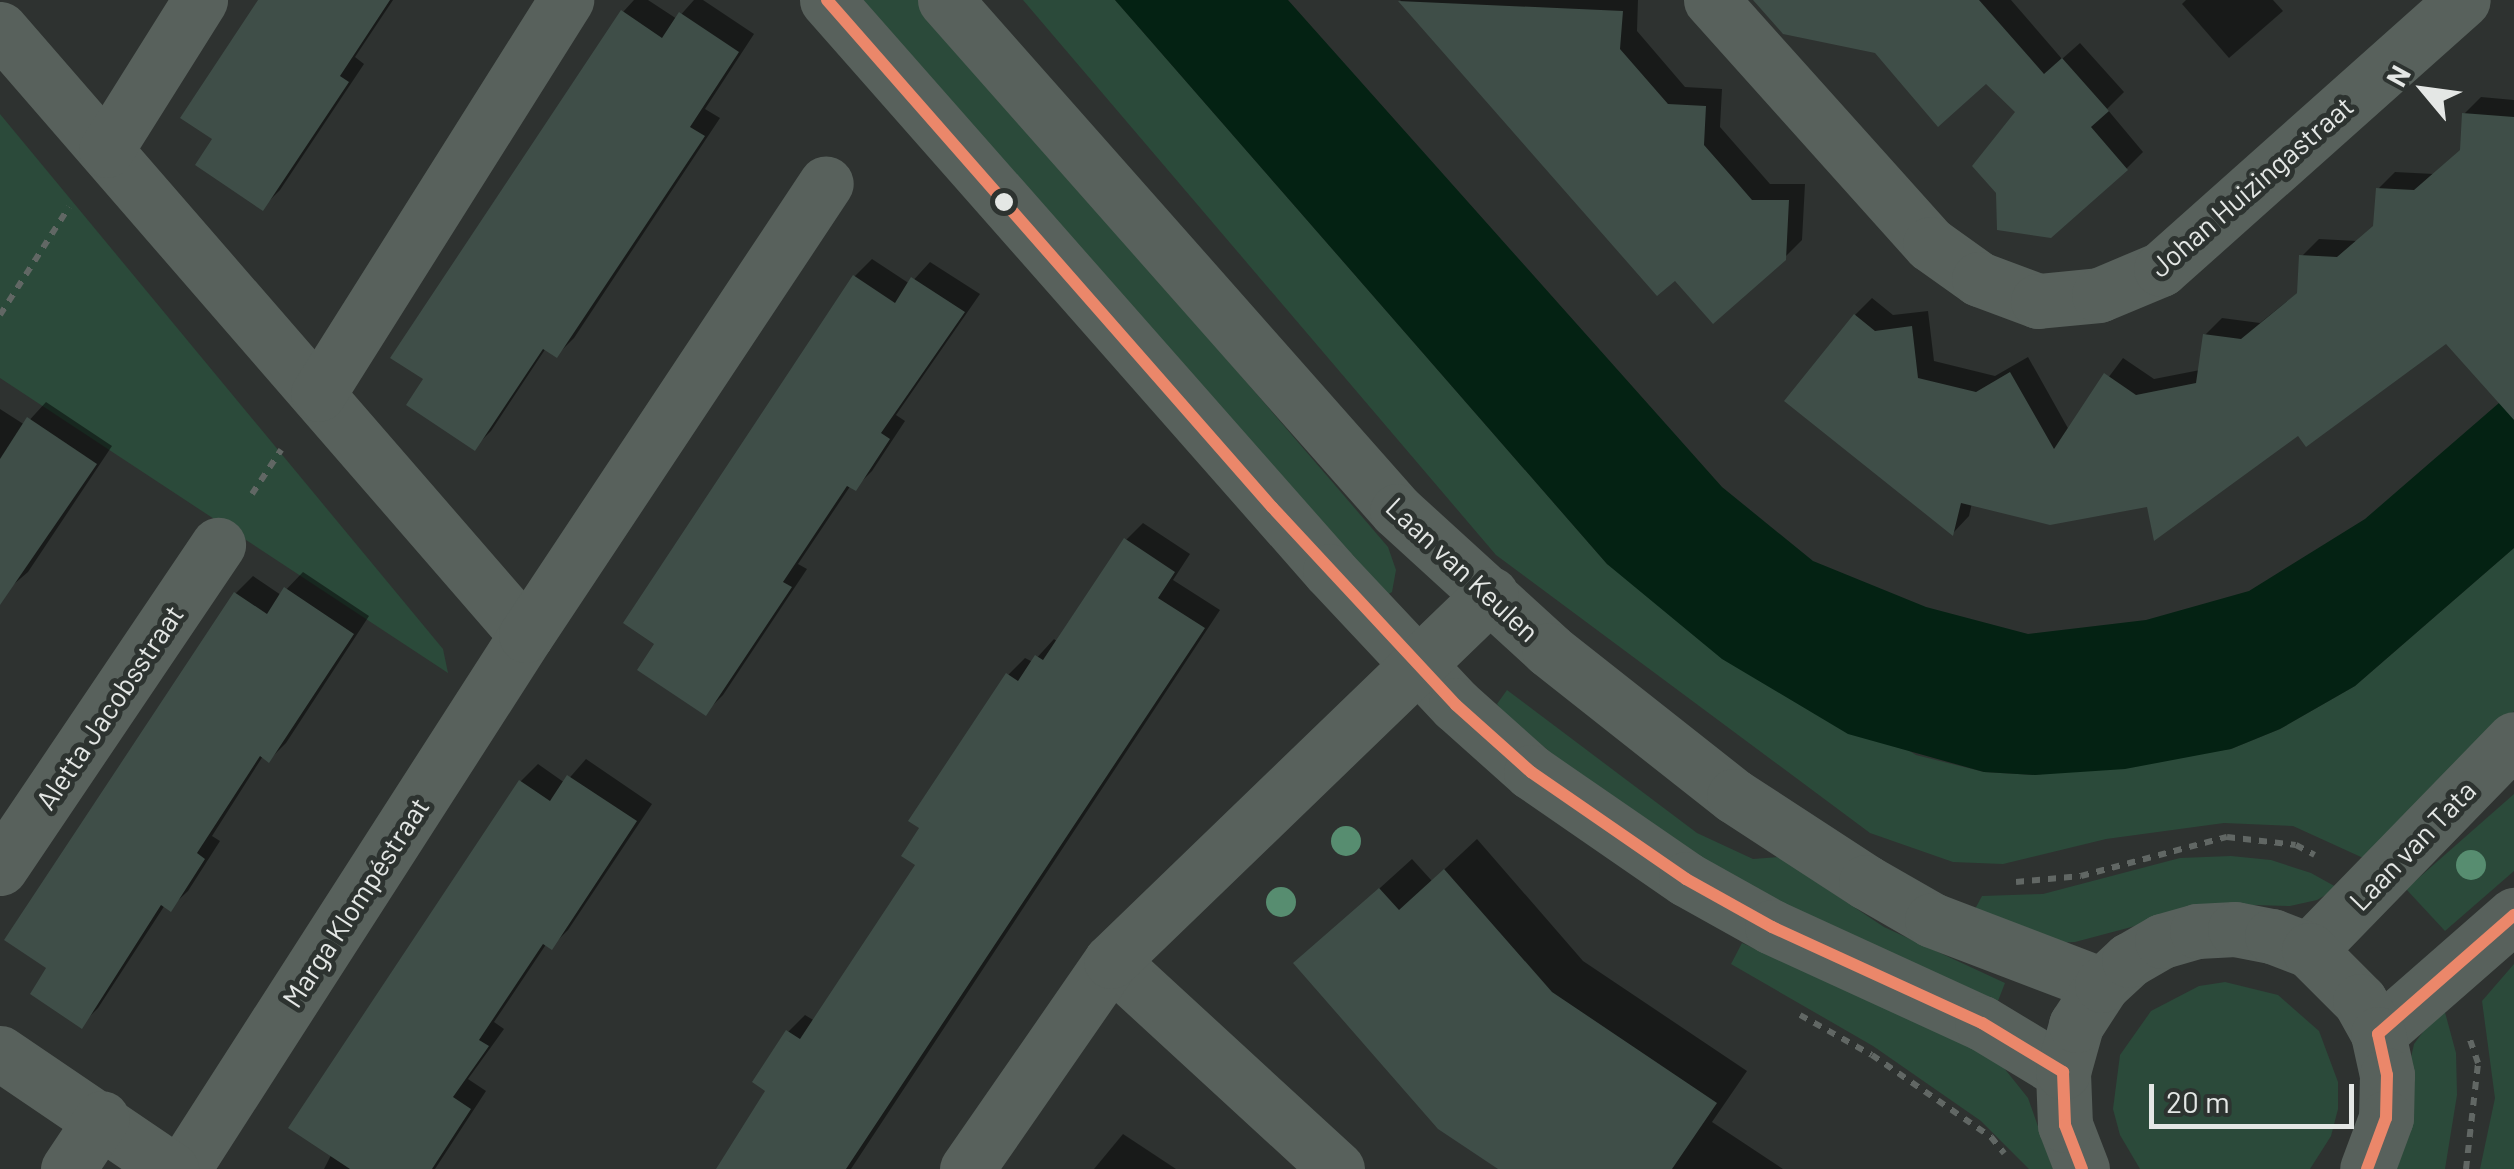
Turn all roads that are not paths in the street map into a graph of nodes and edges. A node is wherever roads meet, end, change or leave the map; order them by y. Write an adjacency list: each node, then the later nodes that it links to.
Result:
1 (200, 0): 8 (street)
2 (566, 0): 10 (street)
3 (827, 0): 14 (street)
4 (945, 0): 12 (street, Laan van Keulen)
5 (1711, 0): 6 (street, Johan Huizingastraat)
6 (2464, 0)
7 (0, 28): 8 (street)
8 (106, 150): 10 (street)
9 (826, 183): 13 (street, Marga Klompéstraat)
10 (318, 394): 13 (street)
11 (218, 545): 16 (street, Aletta Jacobsstraat)
12 (1491, 594): 14 (street); 20 (street, Laan van Keulen)
13 (526, 635): 27 (street, Marga Klompéstraat)
14 (1416, 663): 19 (street); 23 (street)
15 (2514, 739): 18 (street, Laan van Tata)
16 (0, 868)
17 (2514, 915): 21 (street)
18 (2309, 950): 20 (street); 21 (street)
19 (1111, 961): 28 (street); 29 (street)
20 (2102, 985): 23 (street)
21 (2378, 1034): 31 (street)
22 (0, 1053): 24 (street)
23 (2063, 1072): 30 (street)
24 (102, 1118): 25 (street); 26 (street)
25 (68, 1169)
26 (171, 1169)
27 (183, 1169)
28 (967, 1169)
29 (1337, 1169)
30 (2082, 1169)
31 (2367, 1169)

